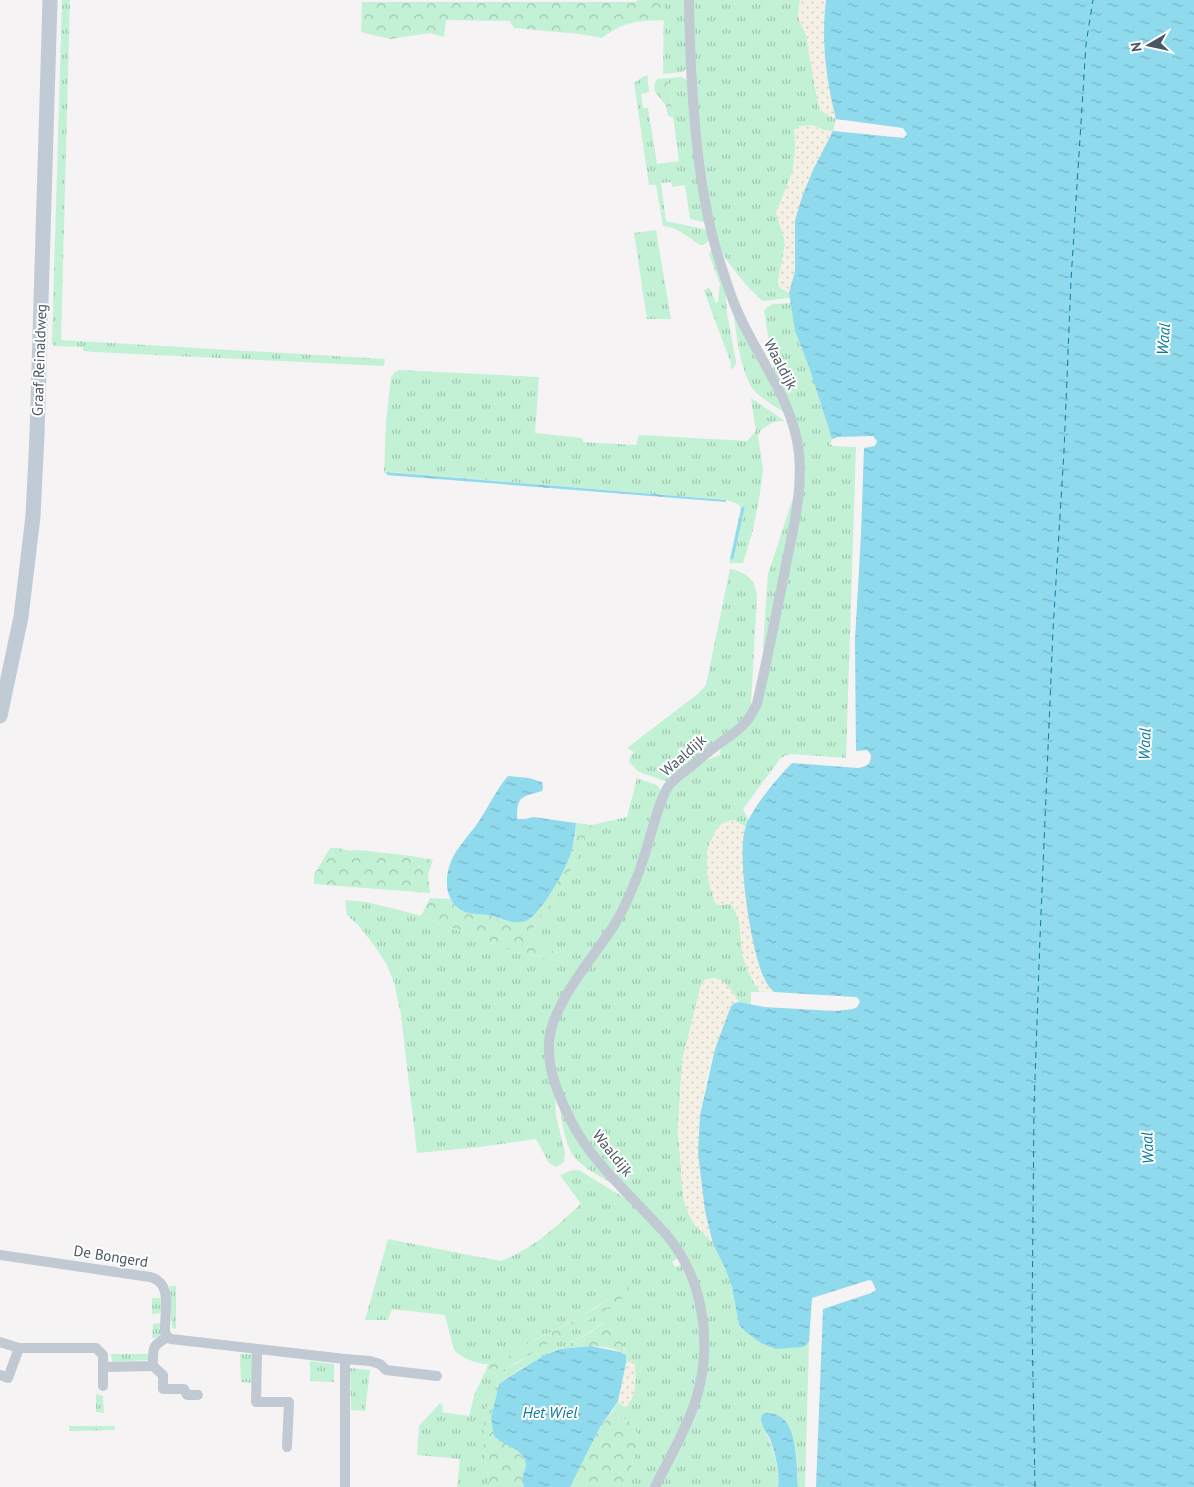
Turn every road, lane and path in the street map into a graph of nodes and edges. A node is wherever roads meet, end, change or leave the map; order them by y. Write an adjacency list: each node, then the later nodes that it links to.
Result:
1 (50, 0): 3 (main road, Graaf Reinaldweg)
2 (689, 0): 18 (street, Waaldijk)
3 (0, 716)
4 (0, 1255): 5 (street, De Bongerd)
5 (168, 1337): 8 (street); 10 (street)
6 (0, 1342): 7 (street)
7 (19, 1348): 11 (street); 12 (street)
8 (257, 1350): 9 (street); 16 (street)
9 (345, 1359): 13 (street); 17 (street)
10 (153, 1366): 11 (street); 15 (street)
11 (103, 1367): 14 (street)
12 (0, 1375)
13 (437, 1376)
14 (103, 1386)
15 (198, 1395)
16 (287, 1447)
17 (345, 1487)
18 (655, 1487)

